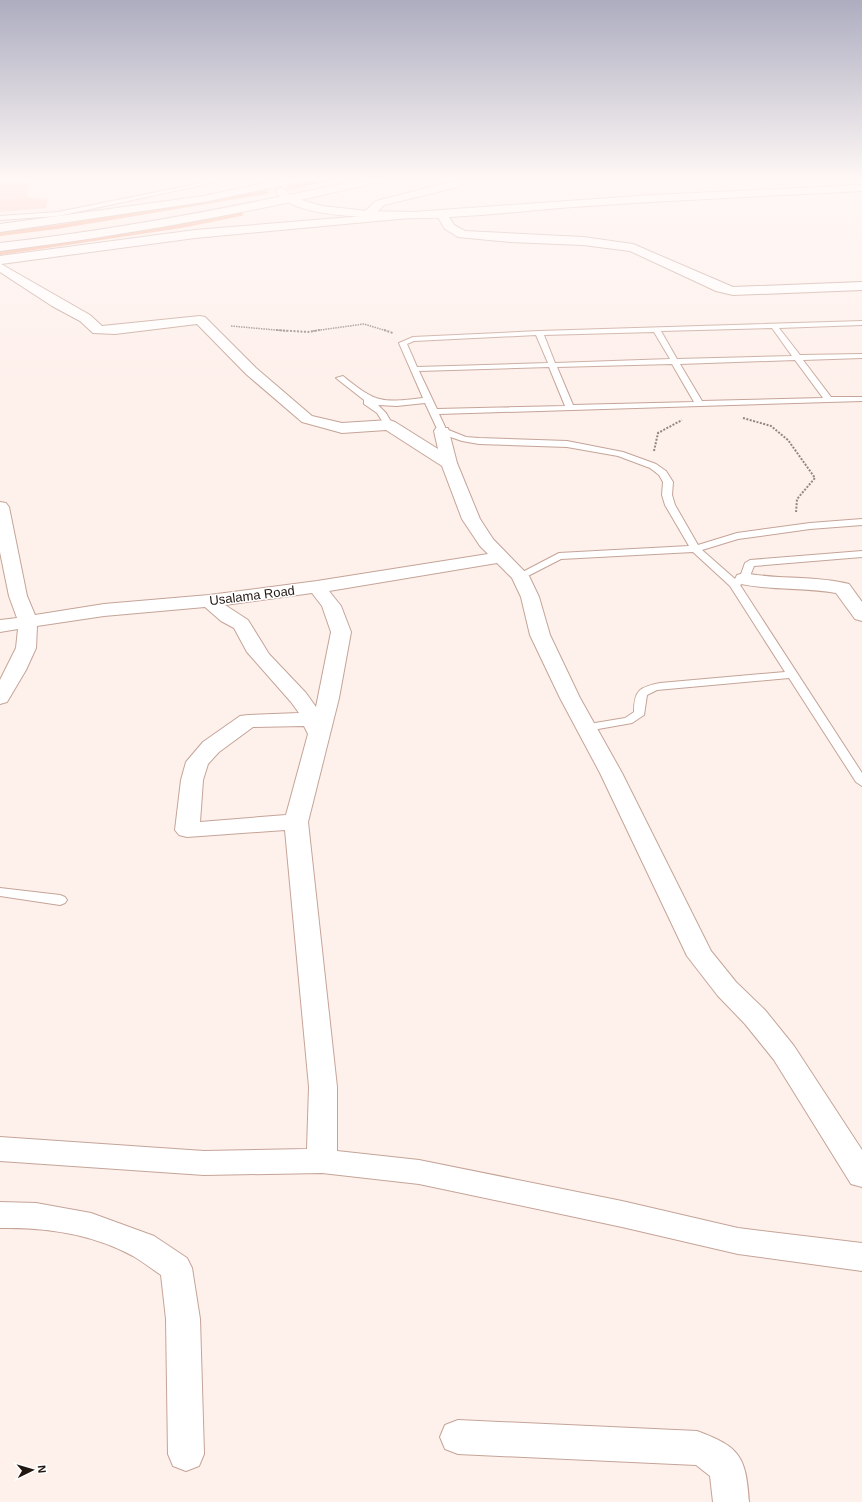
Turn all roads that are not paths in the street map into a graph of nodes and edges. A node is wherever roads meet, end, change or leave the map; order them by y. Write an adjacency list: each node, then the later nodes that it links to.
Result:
1 (82, 249): 3 (main road)
2 (635, 249): 5 (main road)
3 (0, 260)
4 (0, 267): 23 (main road)
5 (862, 286)
6 (862, 323): 7 (lane)
7 (774, 326): 8 (lane); 11 (lane)
8 (656, 329): 9 (lane); 12 (lane)
9 (539, 333): 13 (lane); 14 (lane)
10 (862, 356): 11 (lane)
11 (798, 358): 12 (lane); 19 (lane)
12 (675, 362): 13 (lane); 20 (lane)
13 (553, 364): 14 (lane); 21 (lane)
14 (415, 369): 18 (lane)
15 (340, 378): 16 (lane)
16 (363, 396): 18 (lane); 23 (lane)
17 (862, 399): 19 (lane)
18 (427, 400): 22 (lane)
19 (829, 400): 20 (lane)
20 (699, 403): 21 (lane)
21 (570, 407): 22 (lane)
22 (437, 422): 24 (main road); 27 (lane)
23 (389, 426): 24 (main road)
24 (449, 463): 29 (main road)
25 (0, 507): 35 (main road)
26 (862, 522): 27 (lane)
27 (695, 549): 30 (lane); 31 (lane)
28 (862, 554): 31 (lane)
29 (502, 557): 30 (main road); 32 (main road, Usalama Road)
30 (520, 576): 39 (main road)
31 (739, 581): 34 (main road); 37 (lane)
32 (317, 587): 33 (main road, Usalama Road); 40 (main road)
33 (209, 601): 35 (main road, Usalama Road); 40 (main road)
34 (862, 615)
35 (28, 621): 36 (main road, Usalama Road); 38 (main road)
36 (0, 626)
37 (791, 675): 39 (lane); 41 (lane)
38 (0, 698)
39 (587, 726): 47 (main road)
40 (316, 730): 42 (main road); 42 (main road)
41 (862, 782)
42 (296, 822): 46 (main road)
43 (0, 892): 44 (lane)
44 (60, 900)
45 (0, 1149): 46 (main road)
46 (322, 1161): 49 (main road)
47 (862, 1175)
48 (0, 1215): 51 (main road)
49 (862, 1257)
50 (458, 1436): 52 (main road)
51 (186, 1454)
52 (731, 1502)

